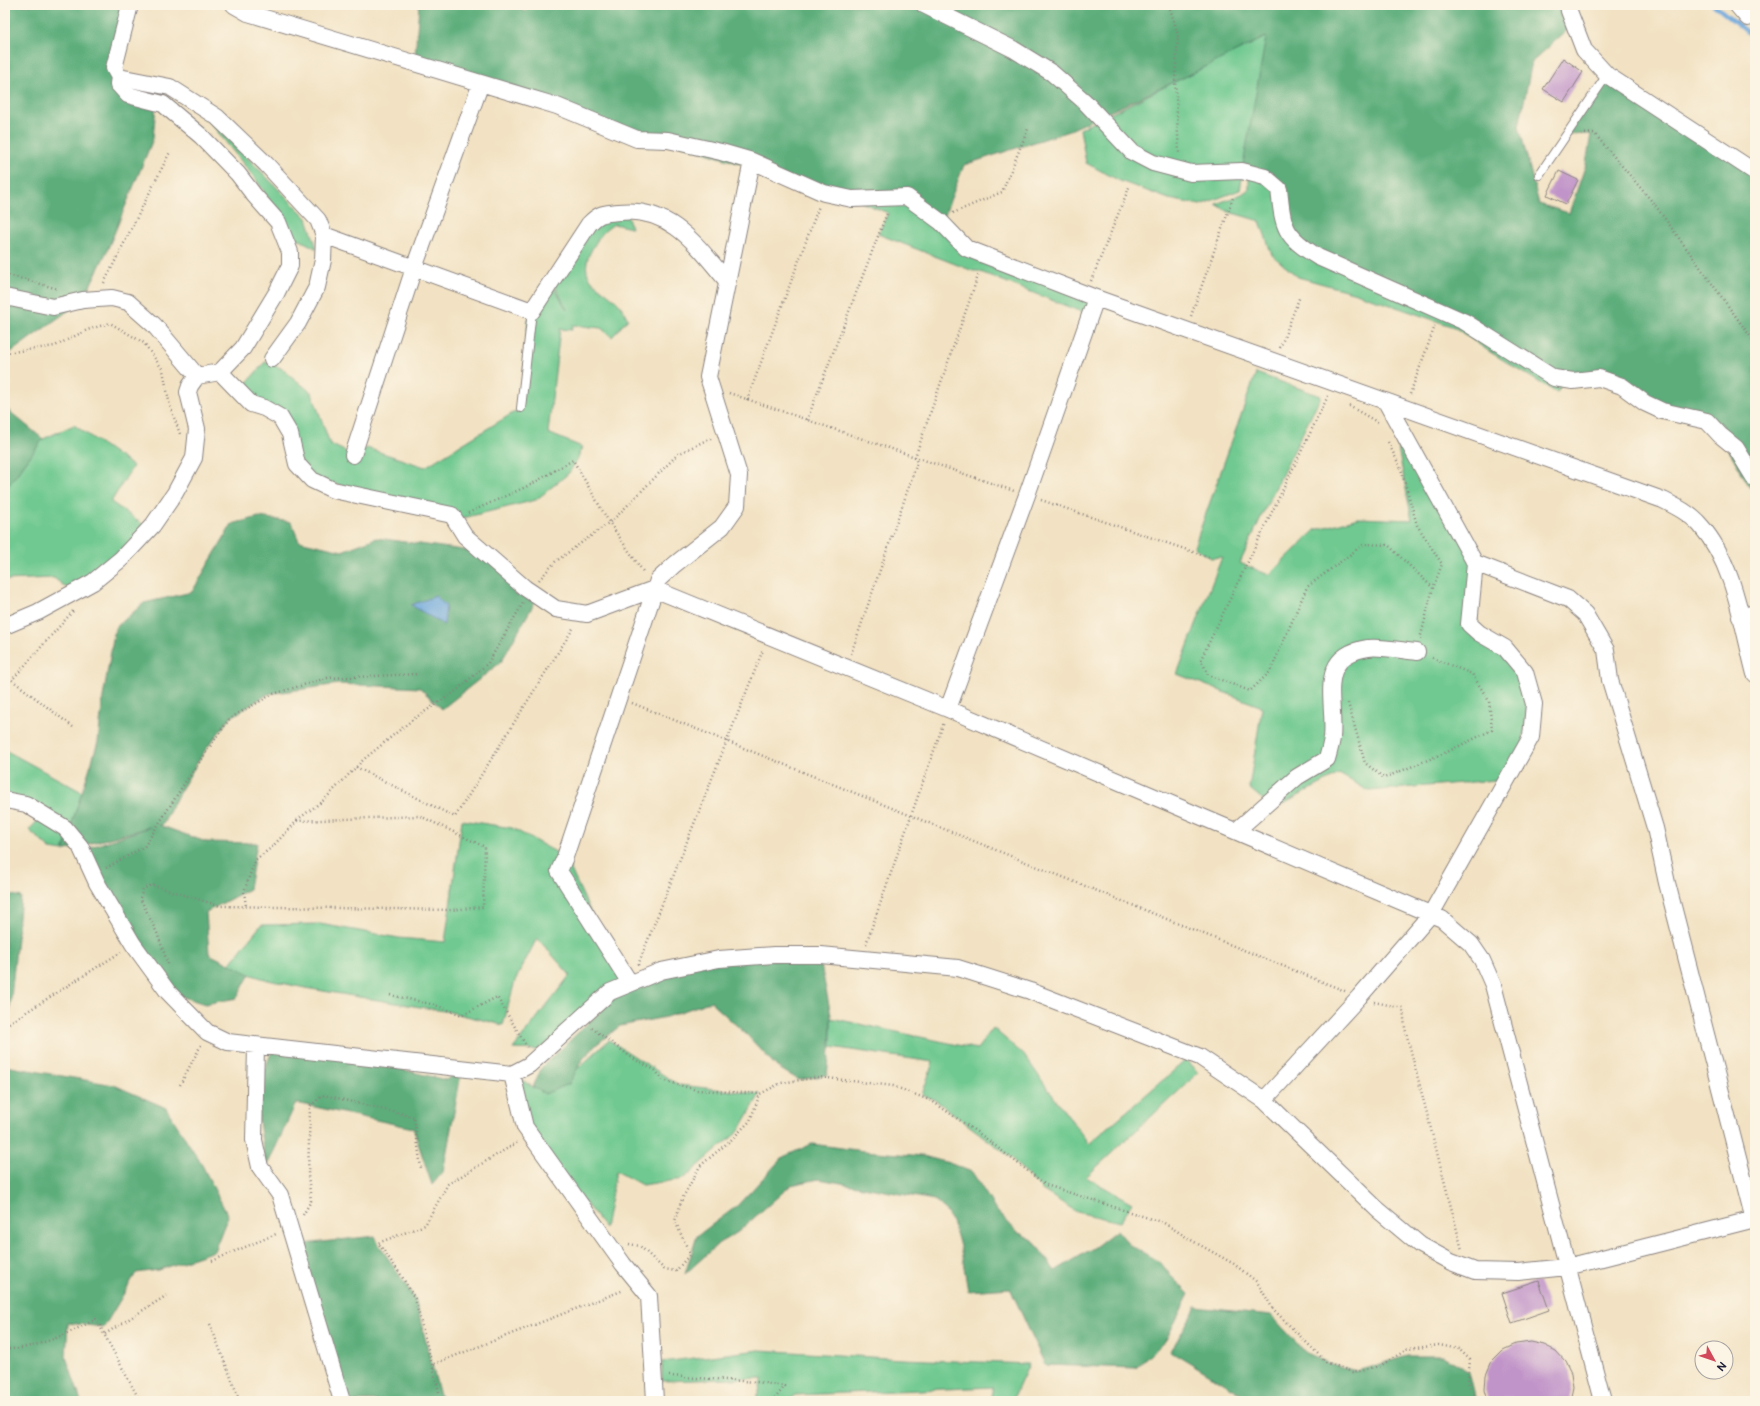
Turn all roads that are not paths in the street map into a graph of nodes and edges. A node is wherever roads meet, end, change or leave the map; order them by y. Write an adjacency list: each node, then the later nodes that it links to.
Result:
1 (130, 5): 8 (street)
2 (234, 5): 9 (street)
3 (924, 5): 25 (street)
4 (1568, 5): 7 (street)
5 (1737, 5): 6 (street)
6 (1748, 18)
7 (1607, 75): 11 (street); 12 (lane)
8 (119, 77): 13 (street); 20 (street)
9 (481, 83): 10 (street); 14 (street)
10 (752, 161): 15 (street); 16 (street)
11 (1755, 172)
12 (1539, 175)
13 (324, 235): 14 (street); 19 (street)
14 (414, 268): 18 (street); 24 (street)
15 (728, 281): 18 (street); 27 (street)
16 (1091, 296): 22 (street); 32 (street)
17 (5, 297): 21 (street)
18 (532, 311): 23 (lane)
19 (272, 359)
20 (220, 372): 21 (street); 27 (street)
21 (197, 376): 29 (street)
22 (1386, 402): 26 (street); 28 (street)
23 (521, 408)
24 (353, 456)
25 (1755, 479)
26 (1475, 563): 35 (street); 40 (street)
27 (654, 589): 32 (street); 36 (street)
28 (1748, 615): 31 (street)
29 (5, 626)
30 (1417, 652): 34 (street)
31 (1755, 674)
32 (948, 709): 34 (street)
33 (5, 800): 37 (street)
34 (1236, 831): 35 (street)
35 (1431, 914): 39 (street); 41 (street)
36 (630, 984): 38 (street); 39 (street)
37 (256, 1046): 38 (street); 42 (street)
38 (512, 1074): 43 (street)
39 (1264, 1100): 41 (street)
40 (1754, 1219): 41 (street)
41 (1567, 1267): 44 (street)
42 (342, 1401)
43 (654, 1401)
44 (1603, 1401)

